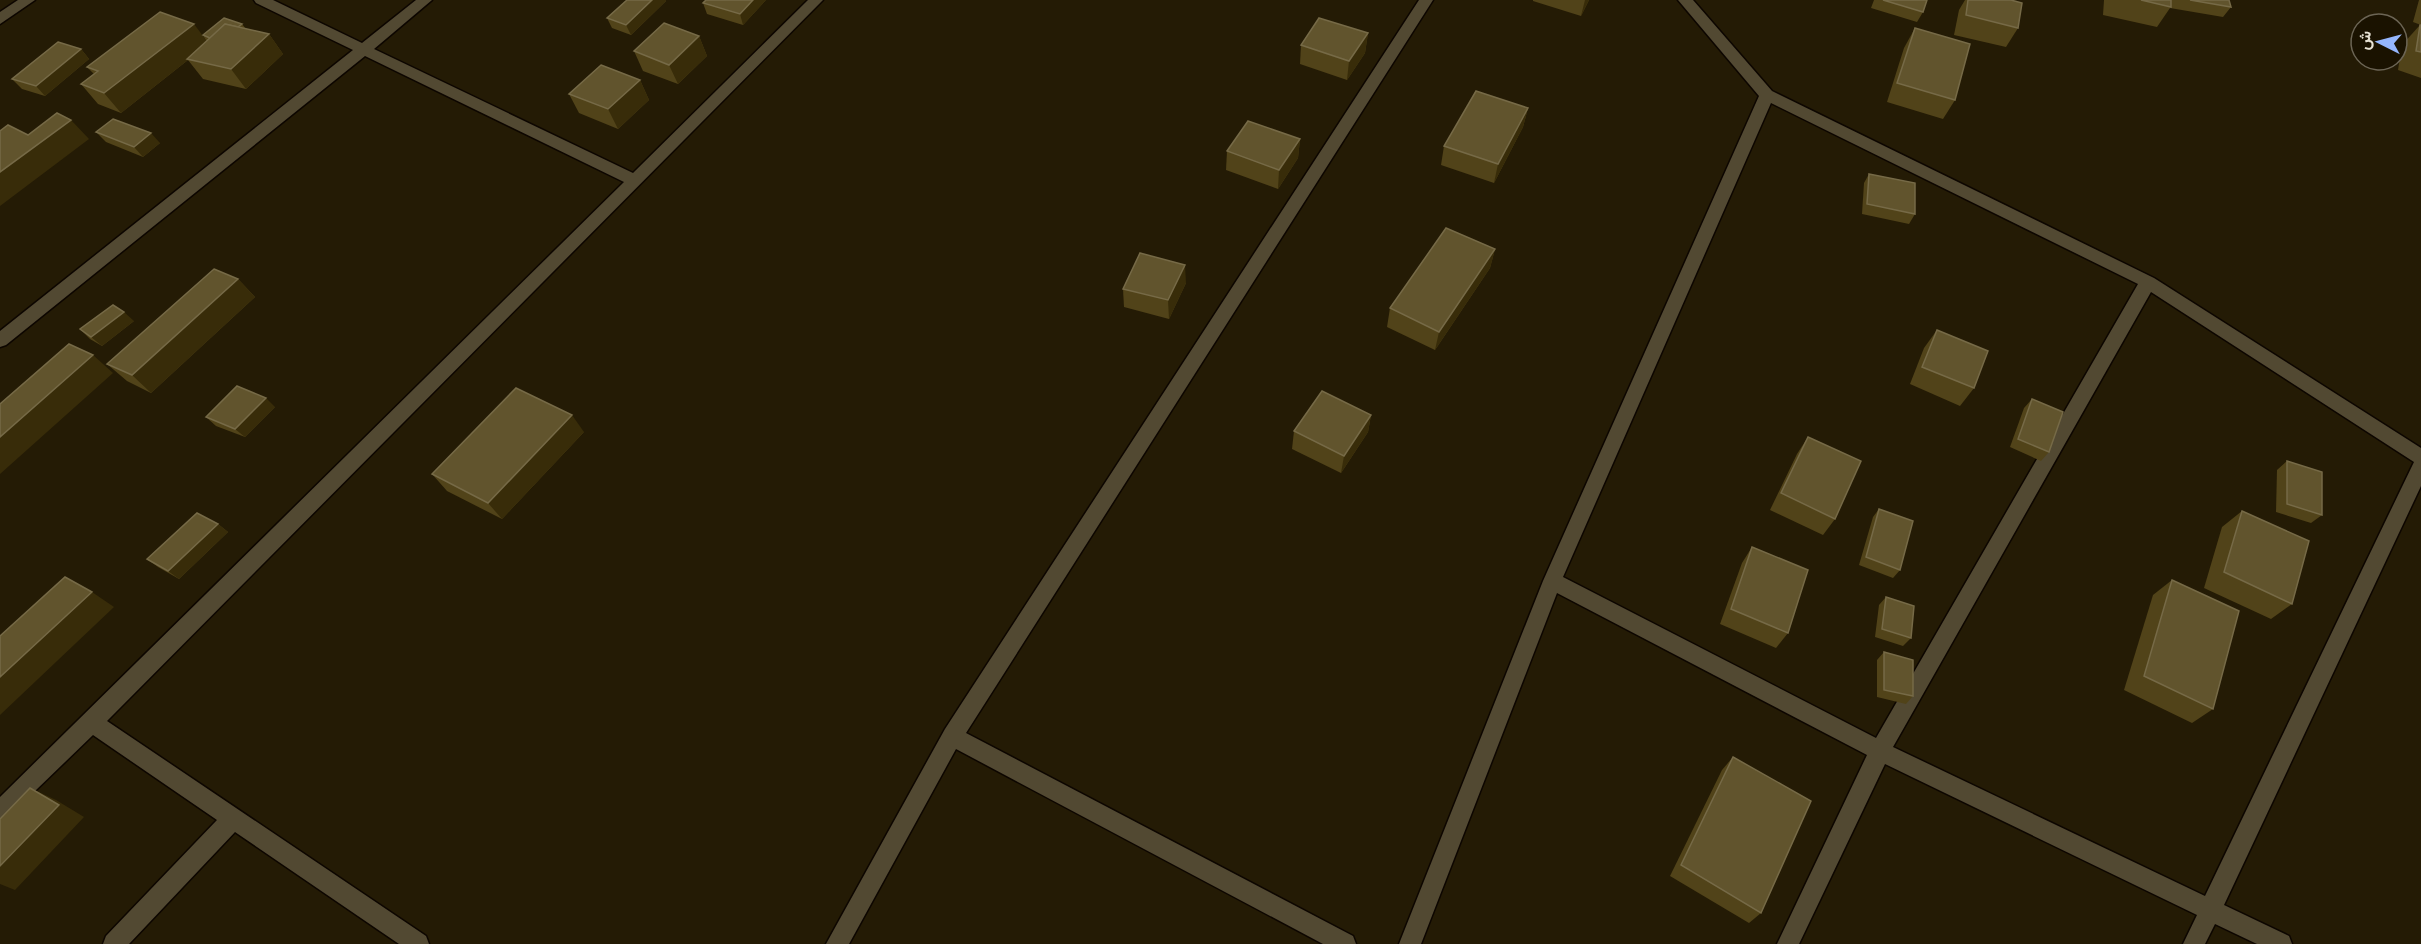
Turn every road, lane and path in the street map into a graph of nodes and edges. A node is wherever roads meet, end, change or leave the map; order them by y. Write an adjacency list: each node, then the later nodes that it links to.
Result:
1 (28, 0): 7 (street)
2 (261, 0): 8 (street)
3 (425, 0): 8 (street)
4 (816, 0): 10 (street)
5 (1426, 0): 17 (street)
6 (1685, 0): 9 (street)
7 (0, 19)
8 (365, 49): 10 (street); 12 (street)
9 (1767, 95): 11 (street); 15 (street)
10 (636, 181): 16 (street)
11 (2148, 282): 13 (street); 18 (street)
12 (0, 340)
13 (2421, 457)
14 (2421, 467): 21 (street)
15 (1552, 581): 18 (street); 26 (street)
16 (92, 723): 19 (street); 20 (street)
17 (952, 736): 24 (street); 25 (street)
18 (1880, 751): 21 (street); 27 (street)
19 (0, 811)
20 (234, 818): 22 (street); 23 (street)
21 (2209, 910): 28 (street); 29 (street)
22 (114, 944)
23 (418, 944)
24 (837, 944)
25 (1345, 944)
26 (1410, 944)
27 (1788, 944)
28 (2194, 944)
29 (2281, 944)

